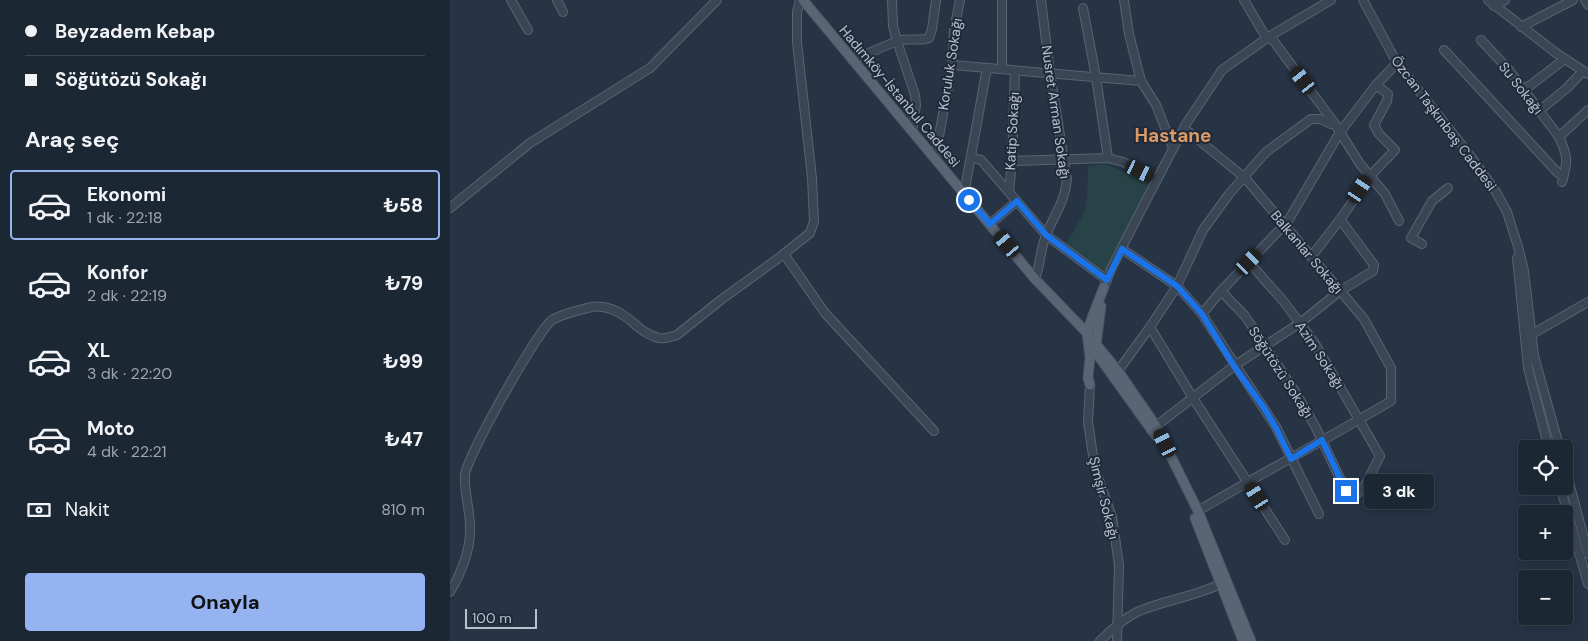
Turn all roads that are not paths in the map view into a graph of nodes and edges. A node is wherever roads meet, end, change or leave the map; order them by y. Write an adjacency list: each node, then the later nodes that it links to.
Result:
1 (511, 0): 23 (street)
2 (557, 0): 21 (street)
3 (716, 0): 64 (street)
4 (802, 0): 30 (main road, Hadımköy-İstanbul Caddesi); 72 (street)
5 (892, 0): 26 (street)
6 (936, 0): 26 (street)
7 (960, 0): 32 (street, Koruluk Sokağı)
8 (1002, 0): 34 (street)
9 (1041, 0): 37 (street, Nusret Arman Sokağı)
10 (1124, 0): 39 (street)
11 (1244, 0): 24 (street)
12 (1331, 0): 24 (street)
13 (1359, 0): 27 (street, Özcan Taşkınbaş Caddesi)
14 (1363, 0): 27 (street, Özcan Taşkınbaş Caddesi)
15 (1504, 0): 18 (street)
16 (1573, 0): 22 (street)
17 (1585, 0): 19 (street)
18 (1491, 3): 22 (street)
19 (1588, 5)
20 (1082, 8): 38 (street)
21 (563, 12)
22 (1522, 27): 29 (street)
23 (528, 30)
24 (1268, 38): 44 (street); 45 (street)
25 (1481, 40): 41 (street, Su Sokağı)
26 (897, 41): 30 (street); 46 (street)
27 (1388, 46): 31 (street, Özcan Taşkınbaş Caddesi)
28 (1444, 50): 55 (street)
29 (1565, 59): 36 (street); 41 (street)
30 (852, 60): 46 (main road, Hadımköy-İstanbul Caddesi)
31 (1397, 63): 40 (street); 85 (street, Özcan Taşkınbaş Caddesi)
32 (952, 65): 33 (street); 51 (street, Koruluk Sokağı)
33 (987, 68): 34 (street); 50 (street)
34 (1002, 70): 35 (street)
35 (1015, 70): 37 (street); 54 (street, Katip Sokağı)
36 (1586, 73): 43 (street)
37 (1050, 74): 38 (street); 53 (street, Nusret Arman Sokağı)
38 (1096, 77): 39 (street); 52 (street)
39 (1141, 81): 49 (street)
40 (1376, 85): 47 (street); 56 (street)
41 (1524, 90): 43 (street, Su Sokağı)
42 (1588, 110): 48 (street)
43 (1539, 111): 48 (street, Su Sokağı)
44 (1335, 124): 47 (street); 57 (street)
45 (1184, 128): 49 (street); 57 (street, Balkanlar Sokağı)
46 (912, 131): 51 (main road, Hadımköy-İstanbul Caddesi)
47 (1340, 132): 56 (street); 68 (street)
48 (1559, 137): 59 (street, Su Sokağı)
49 (1173, 148): 58 (street)
50 (971, 157): 61 (street); 62 (street)
51 (935, 158): 62 (main road, Hadımköy-İstanbul Caddesi)
52 (1108, 158): 53 (street); 58 (street)
53 (1064, 160): 54 (street); 69 (street, Nusret Arman Sokağı)
54 (1012, 161): 61 (street, Katip Sokağı)
55 (1558, 173)
56 (1370, 176): 65 (street); 66 (street)
57 (1244, 178): 68 (street, Balkanlar Sokağı); 77 (street)
58 (1157, 179): 71 (street)
59 (1562, 182)
60 (1448, 188): 70 (street)
61 (1008, 192): 63 (street)
62 (964, 194): 67 (main road, Hadımköy-İstanbul Caddesi)
63 (1017, 201): 67 (street); 69 (street)
64 (450, 208)
65 (1340, 219): 73 (street); 79 (street)
66 (1399, 221)
67 (990, 224): 75 (main road, Hadımköy-İstanbul Caddesi)
68 (1284, 226): 73 (street, Balkanlar Sokağı); 74 (street)
69 (1046, 235): 75 (street, Nusret Arman Sokağı); 76 (street)
70 (1422, 244)
71 (1122, 249): 76 (street); 77 (street)
72 (784, 254): 94 (street); 109 (street)
73 (1311, 257): 79 (street, Balkanlar Sokağı)
74 (1249, 262): 78 (street); 82 (street, Azim Sokağı)
75 (1035, 279): 84 (main road, Hadımköy-İstanbul Caddesi); 86 (main road, Hadımköy-İstanbul Caddesi)
76 (1105, 283): 84 (main road); 86 (main road)
77 (1177, 286): 81 (street); 83 (street)
78 (1221, 291): 81 (street); 87 (street, Söğütözü Sokağı)
79 (1340, 291): 82 (street); 92 (street, Balkanlar Sokağı)
80 (1588, 302): 85 (street)
81 (1202, 314): 88 (street)
82 (1300, 323): 87 (street); 92 (street, Azim Sokağı)
83 (1150, 327): 89 (street); 91 (street)
84 (1087, 333): 86 (main road, Hadımköy-İstanbul Caddesi)
85 (1528, 337): 96 (street); 97 (street)
86 (1093, 346): 89 (main road, Hadımköy-İstanbul Caddesi); 90 (main road); 107 (main road, Hadımköy-İstanbul Caddesi)
87 (1266, 346): 88 (street); 95 (street, Söğütözü Sokağı)
88 (1234, 366): 91 (street); 99 (street)
89 (1118, 370): 93 (main road, Hadımköy-İstanbul Caddesi)
90 (1090, 385): 110 (street, Şimşir Sokağı)
91 (1193, 398): 93 (street); 100 (street)
92 (1359, 420): 95 (street); 98 (street, Azim Sokağı)
93 (1156, 426): 103 (main road, Hadımköy-İstanbul Caddesi)
94 (934, 431)
95 (1322, 440): 98 (street, Söğütözü Sokağı); 99 (street)
96 (1547, 440)
97 (1557, 440)
98 (1380, 456)
99 (1291, 459): 100 (street); 104 (street)
100 (1248, 481): 103 (street); 105 (street)
101 (1563, 495): 108 (street)
102 (1572, 495): 106 (street)
103 (1198, 511): 114 (main road, Hadımköy-İstanbul Caddesi)
104 (1319, 514)
105 (1285, 540)
106 (1588, 554)
107 (1220, 584): 110 (street); 113 (main road, Hadımköy-İstanbul Caddesi)
108 (1588, 584)
109 (450, 592)
110 (1118, 625): 111 (street); 112 (street, Şimşir Sokağı)
111 (1100, 641)
112 (1116, 641)
113 (1242, 641)
114 (1251, 641)

